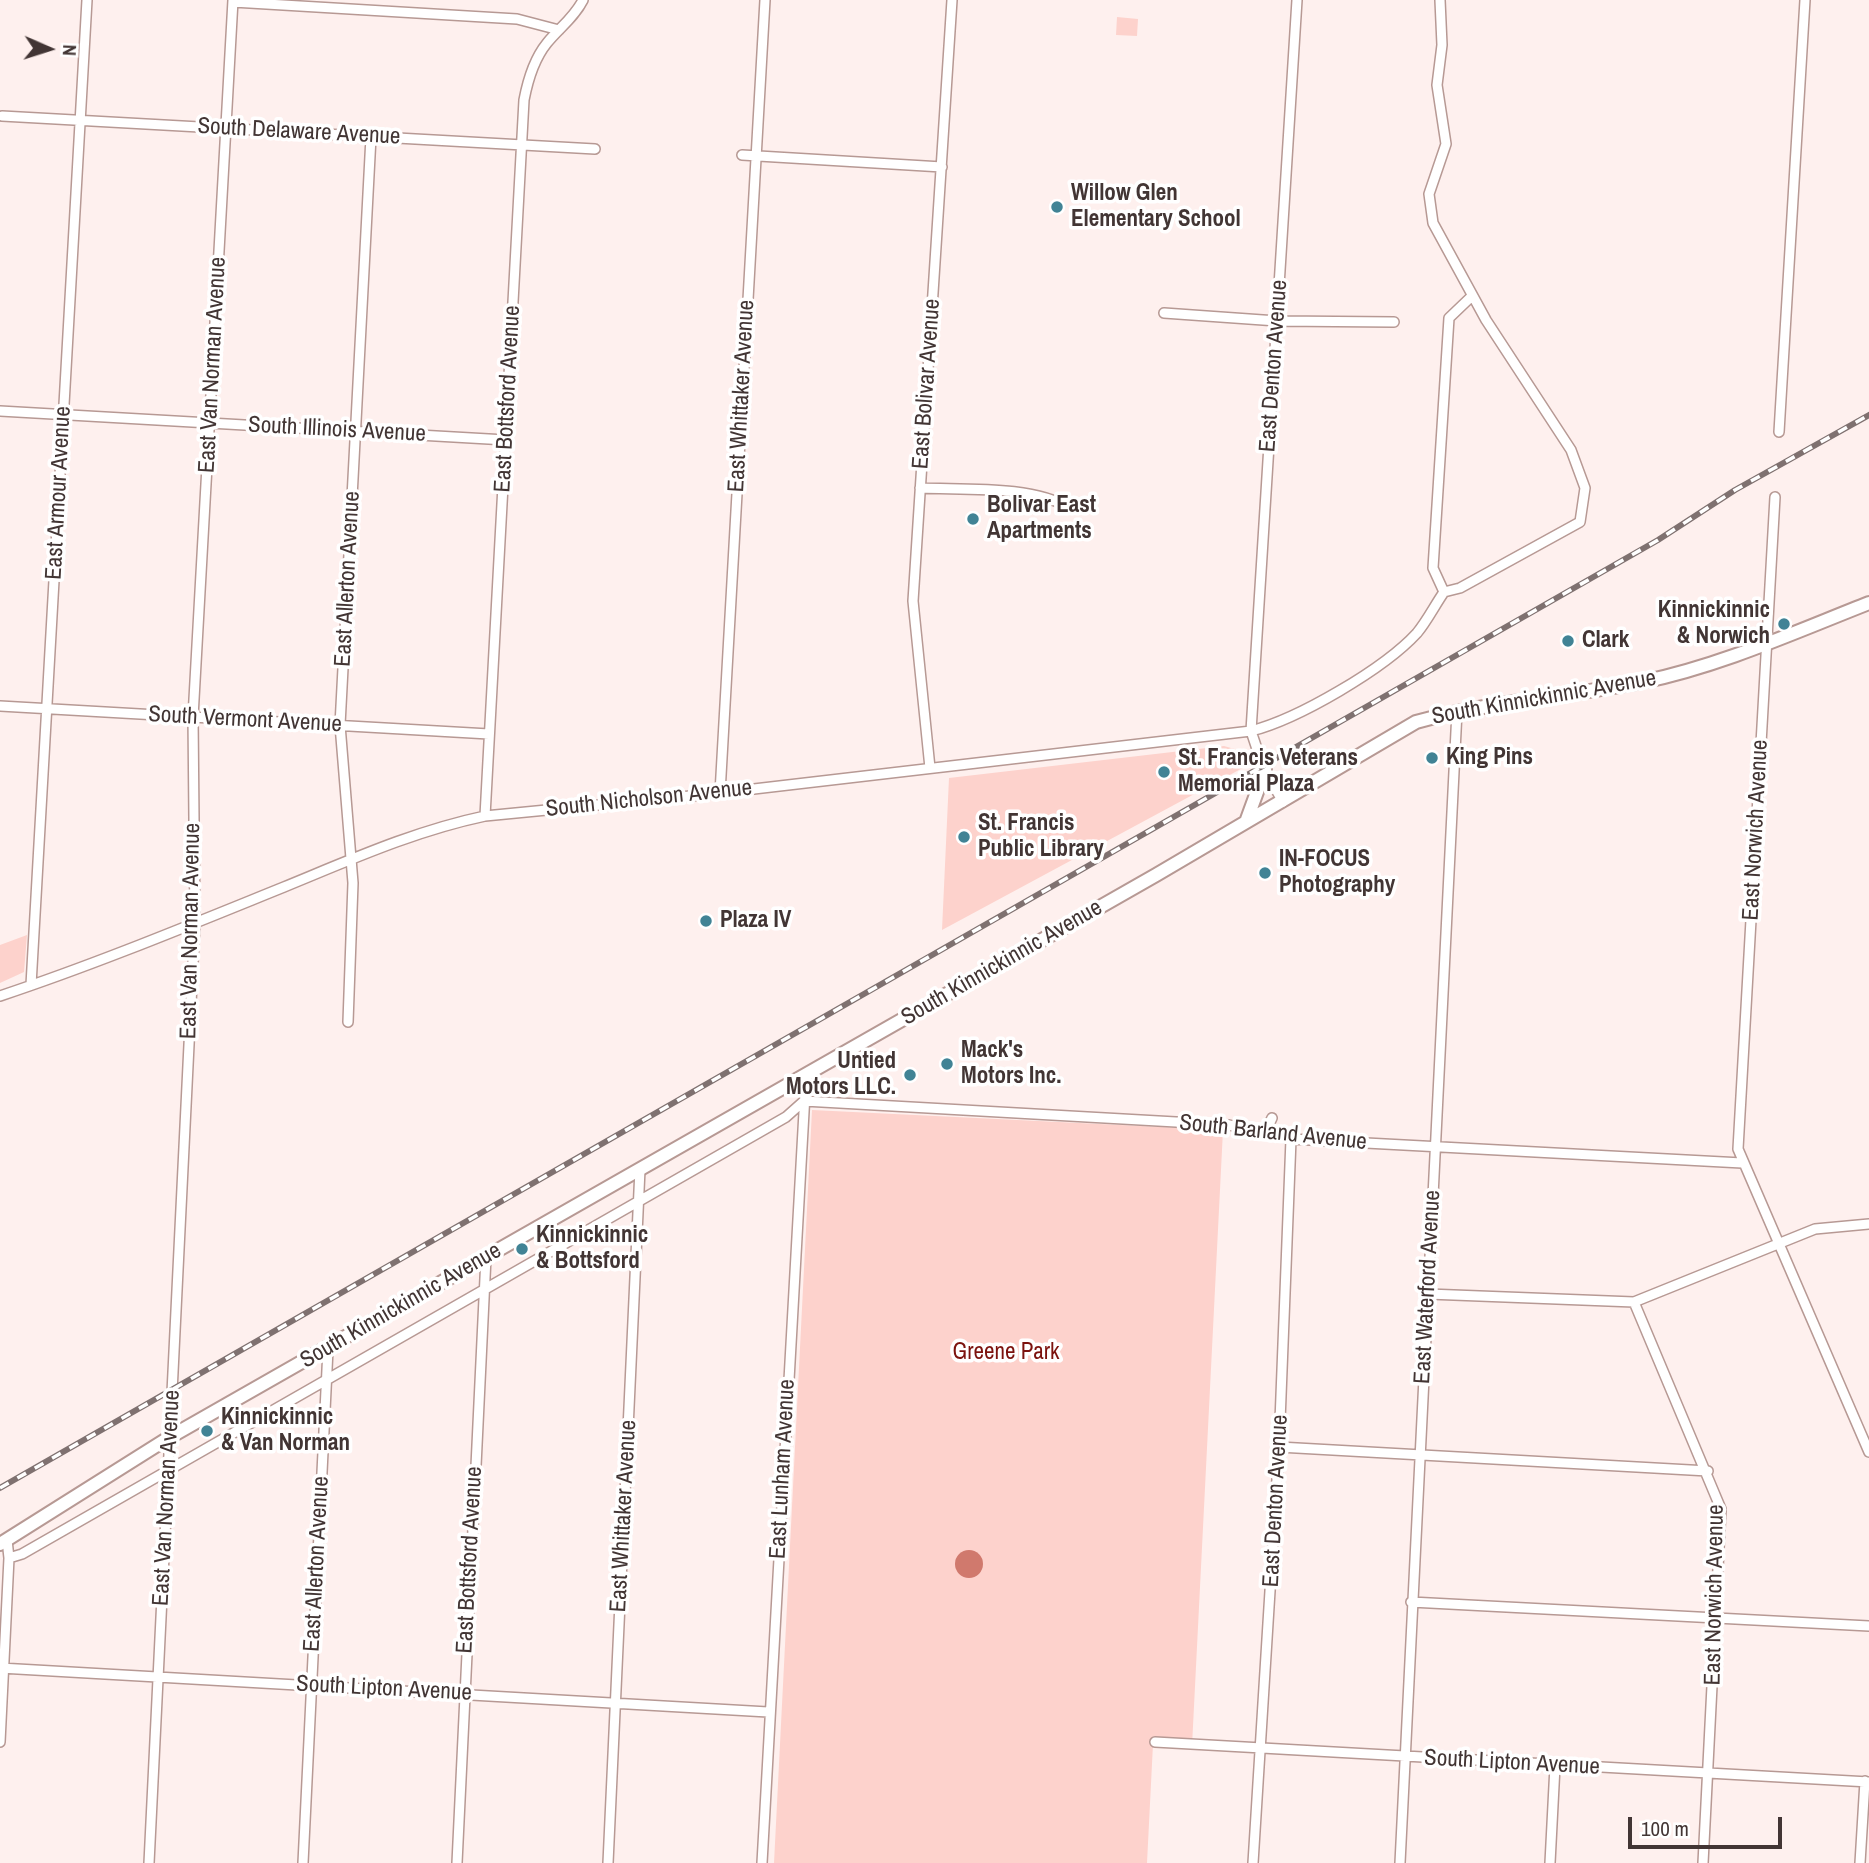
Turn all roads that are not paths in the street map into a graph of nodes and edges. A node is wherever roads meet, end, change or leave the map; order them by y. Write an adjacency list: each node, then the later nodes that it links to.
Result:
1 (87, 0): 11 (street, East Armour Avenue)
2 (583, 0): 9 (street, East Bottsford Avenue)
3 (765, 0): 17 (street, East Whittaker Avenue)
4 (952, 0): 18 (street, East Bolivar Avenue)
5 (1297, 0): 21 (street, East Denton Avenue)
6 (1440, 0): 19 (street)
7 (1805, 0): 27 (street)
8 (233, 1): 9 (street); 12 (street, East Van Norman Avenue)
9 (559, 30): 14 (street, East Bottsford Avenue)
10 (2, 116): 11 (street, South Delaware Avenue)
11 (80, 120): 12 (street, South Delaware Avenue); 24 (street, East Armour Avenue)
12 (226, 128): 13 (street, South Delaware Avenue); 25 (street, East Van Norman Avenue)
13 (372, 136): 14 (street, South Delaware Avenue); 26 (street, East Allerton Avenue)
14 (522, 145): 15 (street, South Delaware Avenue); 28 (street, East Bottsford Avenue)
15 (595, 149)
16 (742, 155): 17 (street)
17 (756, 157): 18 (street); 44 (street, East Whittaker Avenue)
18 (942, 167): 29 (street, East Bolivar Avenue)
19 (1472, 296): 32 (street); 32 (street)
20 (1164, 313): 21 (street)
21 (1277, 321): 22 (street); 40 (street, East Denton Avenue)
22 (1394, 322)
23 (0, 411): 24 (street, South Illinois Avenue)
24 (64, 414): 25 (street, South Illinois Avenue); 36 (street, East Armour Avenue)
25 (210, 423): 26 (street, South Illinois Avenue); 38 (street, East Van Norman Avenue)
26 (356, 431): 28 (street, South Illinois Avenue); 39 (street, East Allerton Avenue)
27 (1779, 432)
28 (506, 439): 41 (street, East Bottsford Avenue)
29 (920, 488): 31 (street); 42 (street, East Bolivar Avenue)
30 (1775, 497): 34 (street, East Norwich Avenue)
31 (1069, 508)
32 (1444, 592): 40 (street, South Nicholson Avenue)
33 (1869, 603): 34 (street, South Kinnickinnic Avenue)
34 (1767, 643): 37 (street, South Kinnickinnic Avenue); 59 (street, East Norwich Avenue)
35 (0, 706): 36 (street, South Vermont Avenue)
36 (47, 709): 38 (street, South Vermont Avenue); 50 (street, East Armour Avenue)
37 (1457, 710): 45 (street, South Kinnickinnic Avenue); 58 (street, East Waterford Avenue)
38 (193, 717): 39 (street, South Vermont Avenue); 49 (street, East Van Norman Avenue)
39 (340, 725): 41 (street, South Vermont Avenue); 48 (street, East Allerton Avenue)
40 (1251, 731): 42 (street, South Nicholson Avenue); 43 (street)
41 (489, 734): 46 (street, East Bottsford Avenue)
42 (930, 768): 44 (street, South Nicholson Avenue)
43 (1265, 770): 45 (street); 47 (street)
44 (720, 793): 46 (street, South Nicholson Avenue)
45 (1283, 802): 47 (street, South Kinnickinnic Avenue)
46 (485, 816): 48 (street, South Nicholson Avenue)
47 (1245, 824): 53 (street, South Kinnickinnic Avenue)
48 (351, 858): 49 (street, South Nicholson Avenue); 52 (street, East Allerton Avenue)
49 (195, 922): 50 (street, South Nicholson Avenue); 70 (street, East Van Norman Avenue)
50 (31, 985): 51 (street, South Nicholson Avenue)
51 (0, 996)
52 (348, 1021)
53 (806, 1076): 54 (street, East Lunham Avenue); 60 (street, South Kinnickinnic Avenue)
54 (804, 1101): 56 (street, South Barland Avenue); 61 (street, South Kinnickinnic Avenue); 86 (street, East Lunham Avenue)
55 (1272, 1118): 56 (street)
56 (1265, 1133): 57 (street, South Barland Avenue)
57 (1291, 1139): 58 (street, South Barland Avenue); 71 (street, East Denton Avenue)
58 (1434, 1149): 59 (street, South Barland Avenue); 66 (street, East Waterford Avenue)
59 (1742, 1163): 63 (street, East Norwich Avenue)
60 (640, 1170): 61 (street, East Whittaker Avenue); 64 (street, South Kinnickinnic Avenue)
61 (638, 1201): 65 (street, South Kinnickinnic Avenue); 85 (street, East Whittaker Avenue)
62 (1869, 1224): 63 (street)
63 (1777, 1243): 67 (street); 72 (street, East Norwich Avenue)
64 (486, 1257): 65 (street, East Bottsford Avenue); 68 (street, South Kinnickinnic Avenue)
65 (483, 1290): 69 (street, South Kinnickinnic Avenue); 84 (street, East Bottsford Avenue)
66 (1428, 1294): 67 (street); 73 (street, East Waterford Avenue)
67 (1634, 1301): 74 (street, East Norwich Avenue)
68 (328, 1349): 69 (street, East Allerton Avenue); 70 (street, South Kinnickinnic Avenue)
69 (327, 1381): 75 (street, South Kinnickinnic Avenue); 83 (street, East Allerton Avenue)
70 (170, 1437): 75 (street, East Van Norman Avenue); 76 (street, South Kinnickinnic Avenue)
71 (1279, 1447): 73 (street); 89 (street, East Denton Avenue)
72 (1869, 1452)
73 (1419, 1455): 74 (street); 78 (street, East Waterford Avenue)
74 (1708, 1472): 79 (street, East Norwich Avenue)
75 (168, 1473): 77 (street, South Kinnickinnic Avenue); 82 (street, East Van Norman Avenue)
76 (3, 1542): 77 (street)
77 (9, 1558): 81 (street)
78 (1411, 1602): 79 (street); 90 (street, East Waterford Avenue)
79 (1716, 1619): 80 (street); 92 (street, East Norwich Avenue)
80 (1869, 1626)
81 (2, 1668): 82 (street, South Lipton Avenue); 87 (street)
82 (158, 1676): 83 (street, South Lipton Avenue); 94 (street, East Van Norman Avenue)
83 (311, 1686): 84 (street, South Lipton Avenue); 95 (street, East Allerton Avenue)
84 (464, 1693): 85 (street, South Lipton Avenue); 96 (street, East Bottsford Avenue)
85 (616, 1704): 86 (street, South Lipton Avenue); 97 (street, East Whittaker Avenue)
86 (768, 1712): 98 (street, East Lunham Avenue)
87 (0, 1742)
88 (1156, 1742): 89 (street, South Lipton Avenue)
89 (1262, 1748): 90 (street, South Lipton Avenue); 99 (street, East Denton Avenue)
90 (1404, 1756): 91 (street, South Lipton Avenue); 100 (street, East Waterford Avenue)
91 (1555, 1766): 92 (street, South Lipton Avenue); 101 (street)
92 (1709, 1773): 93 (street, South Lipton Avenue); 102 (street, East Norwich Avenue)
93 (1867, 1782): 103 (street)
94 (149, 1863)
95 (303, 1863)
96 (457, 1863)
97 (608, 1863)
98 (762, 1863)
99 (1253, 1863)
100 (1399, 1863)
101 (1550, 1863)
102 (1703, 1863)
103 (1860, 1863)

